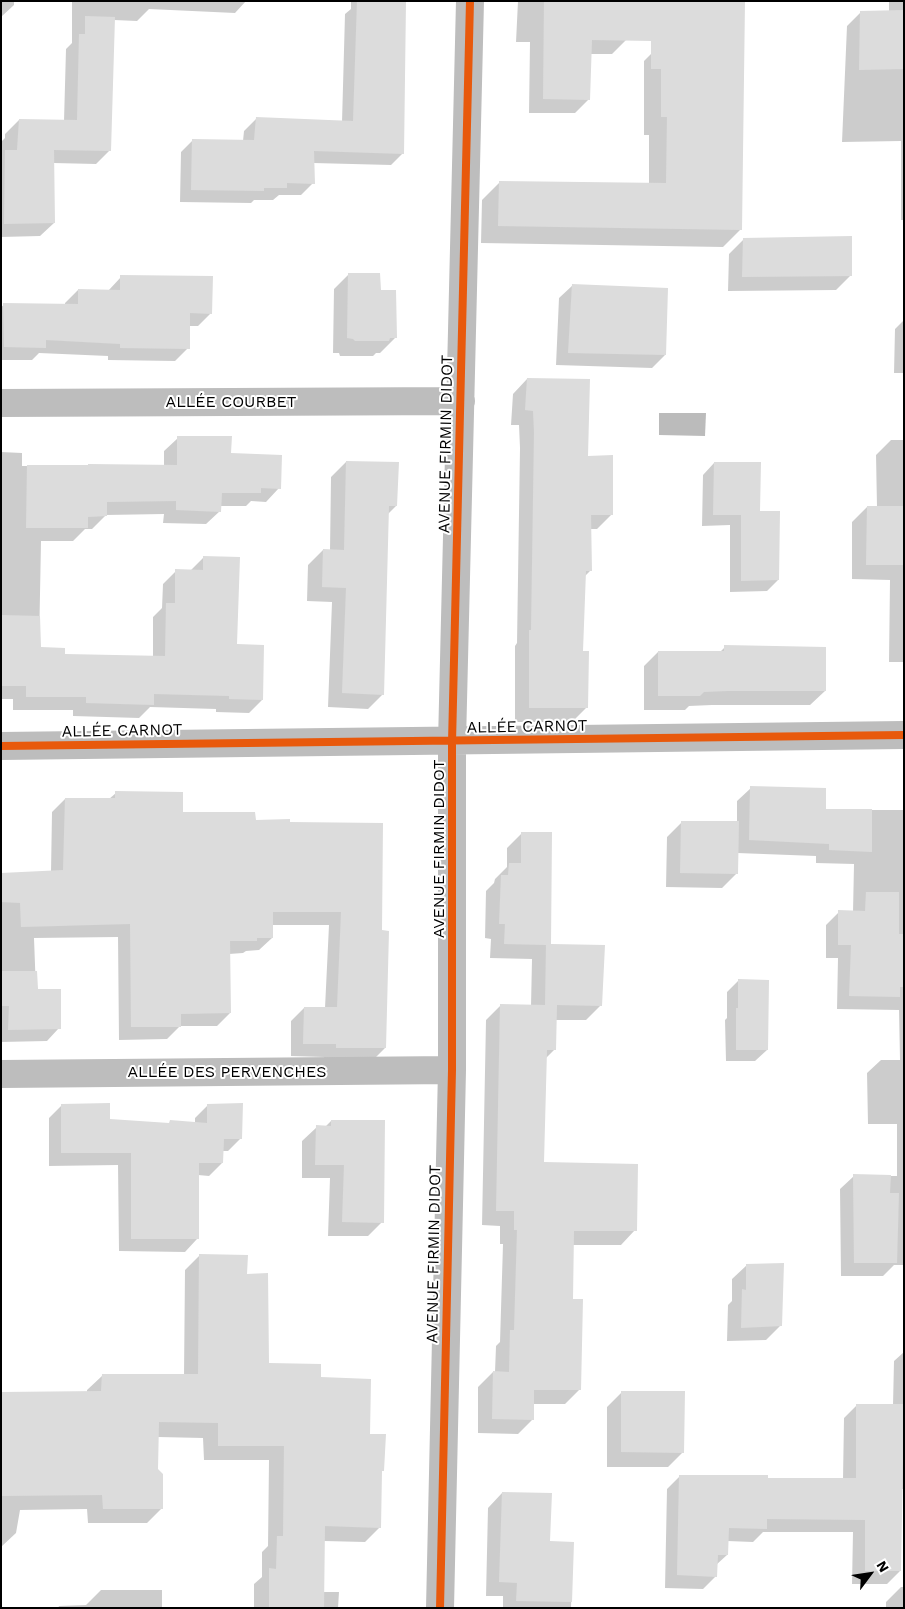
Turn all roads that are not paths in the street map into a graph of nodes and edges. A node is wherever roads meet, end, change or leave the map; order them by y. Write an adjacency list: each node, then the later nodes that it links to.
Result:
1 (470, 1): 2 (street, AVENUE FIRMIN DIDOT)
2 (461, 401): 3 (street, ALLÉE COURBET); 5 (street, AVENUE FIRMIN DIDOT)
3 (1, 402)
4 (904, 735): 5 (street, ALLÉE CARNOT)
5 (452, 742): 6 (street, ALLÉE CARNOT); 7 (street, AVENUE FIRMIN DIDOT)
6 (1, 746)
7 (452, 1070): 8 (street, ALLÉE DES PERVENCHES); 9 (street, AVENUE FIRMIN DIDOT)
8 (1, 1074)
9 (440, 1608)

